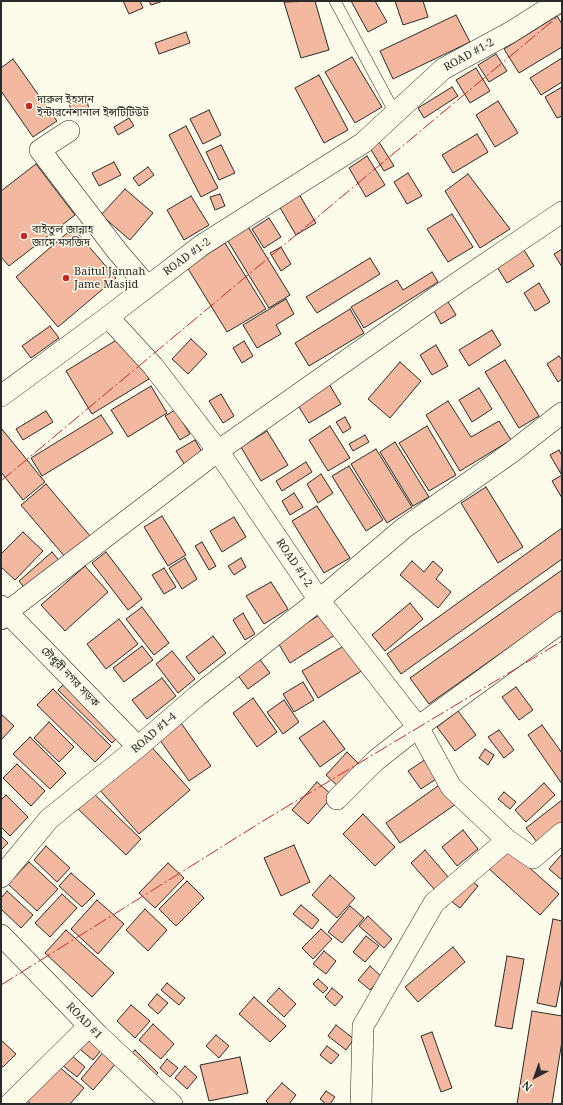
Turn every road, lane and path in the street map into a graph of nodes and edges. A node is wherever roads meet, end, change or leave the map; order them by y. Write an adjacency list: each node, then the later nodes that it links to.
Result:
1 (336, 1): 3 (lane)
2 (560, 1): 3 (street, ROAD #1-2)
3 (395, 113): 6 (street, ROAD #1-2)
4 (69, 131): 6 (street)
5 (562, 212): 10 (street)
6 (147, 286): 7 (street, ROAD #1-2)
7 (108, 317): 8 (street); 10 (street, ROAD #1-2)
8 (1, 396)
9 (562, 413): 11 (street, ROAD #1-4)
10 (218, 451): 11 (street, ROAD #1-2); 12 (street)
11 (319, 600): 14 (street, ROAD #1-2); 15 (street, ROAD #1-4)
12 (3, 612): 15 (street, চৌধুরী নগর সড়ক)
13 (562, 622): 14 (street)
14 (418, 727): 16 (street); 18 (street, ROAD #1-2)
15 (138, 747): 19 (street, ROAD #1-4)
16 (337, 799)
17 (562, 833): 18 (street, ROAD #1-2)
18 (507, 840): 24 (street)
19 (1, 877)
20 (1, 935): 21 (street, ROAD #1)
21 (89, 1026): 22 (street); 23 (street, ROAD #1)
22 (10, 1104)
23 (172, 1104)
24 (362, 1104)

